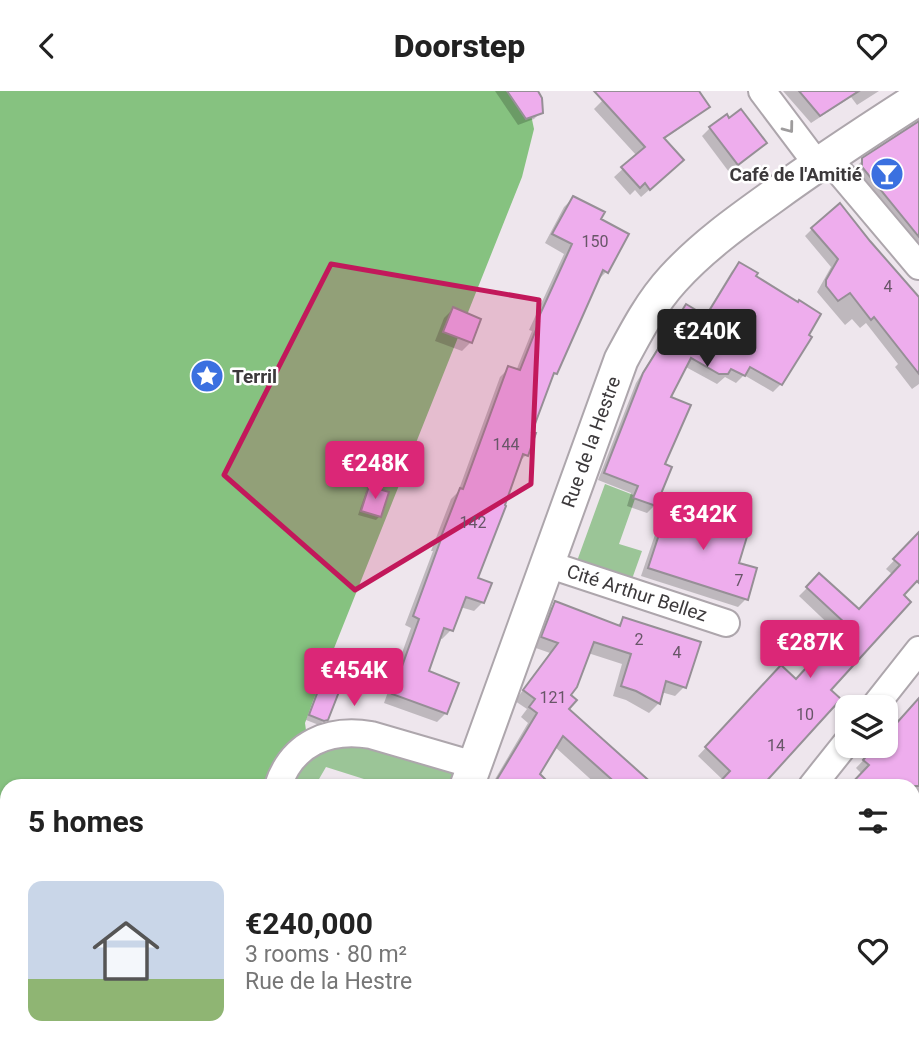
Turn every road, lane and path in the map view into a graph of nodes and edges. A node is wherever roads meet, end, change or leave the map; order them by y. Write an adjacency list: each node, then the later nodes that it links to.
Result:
1 (762, 91): 3 (street, one-way to 3)
2 (919, 98): 3 (street, Rue de la Hestre)
3 (822, 161): 4 (street); 5 (street, Rue de la Hestre)
4 (919, 266)
5 (547, 564): 6 (street, Cité Arthur Bellez); 10 (street, Rue de la Hestre)
6 (726, 623)
7 (919, 650): 8 (street)
8 (883, 695)
9 (835, 758): 12 (street)
10 (471, 775): 11 (street)
11 (281, 779)
12 (818, 779)

